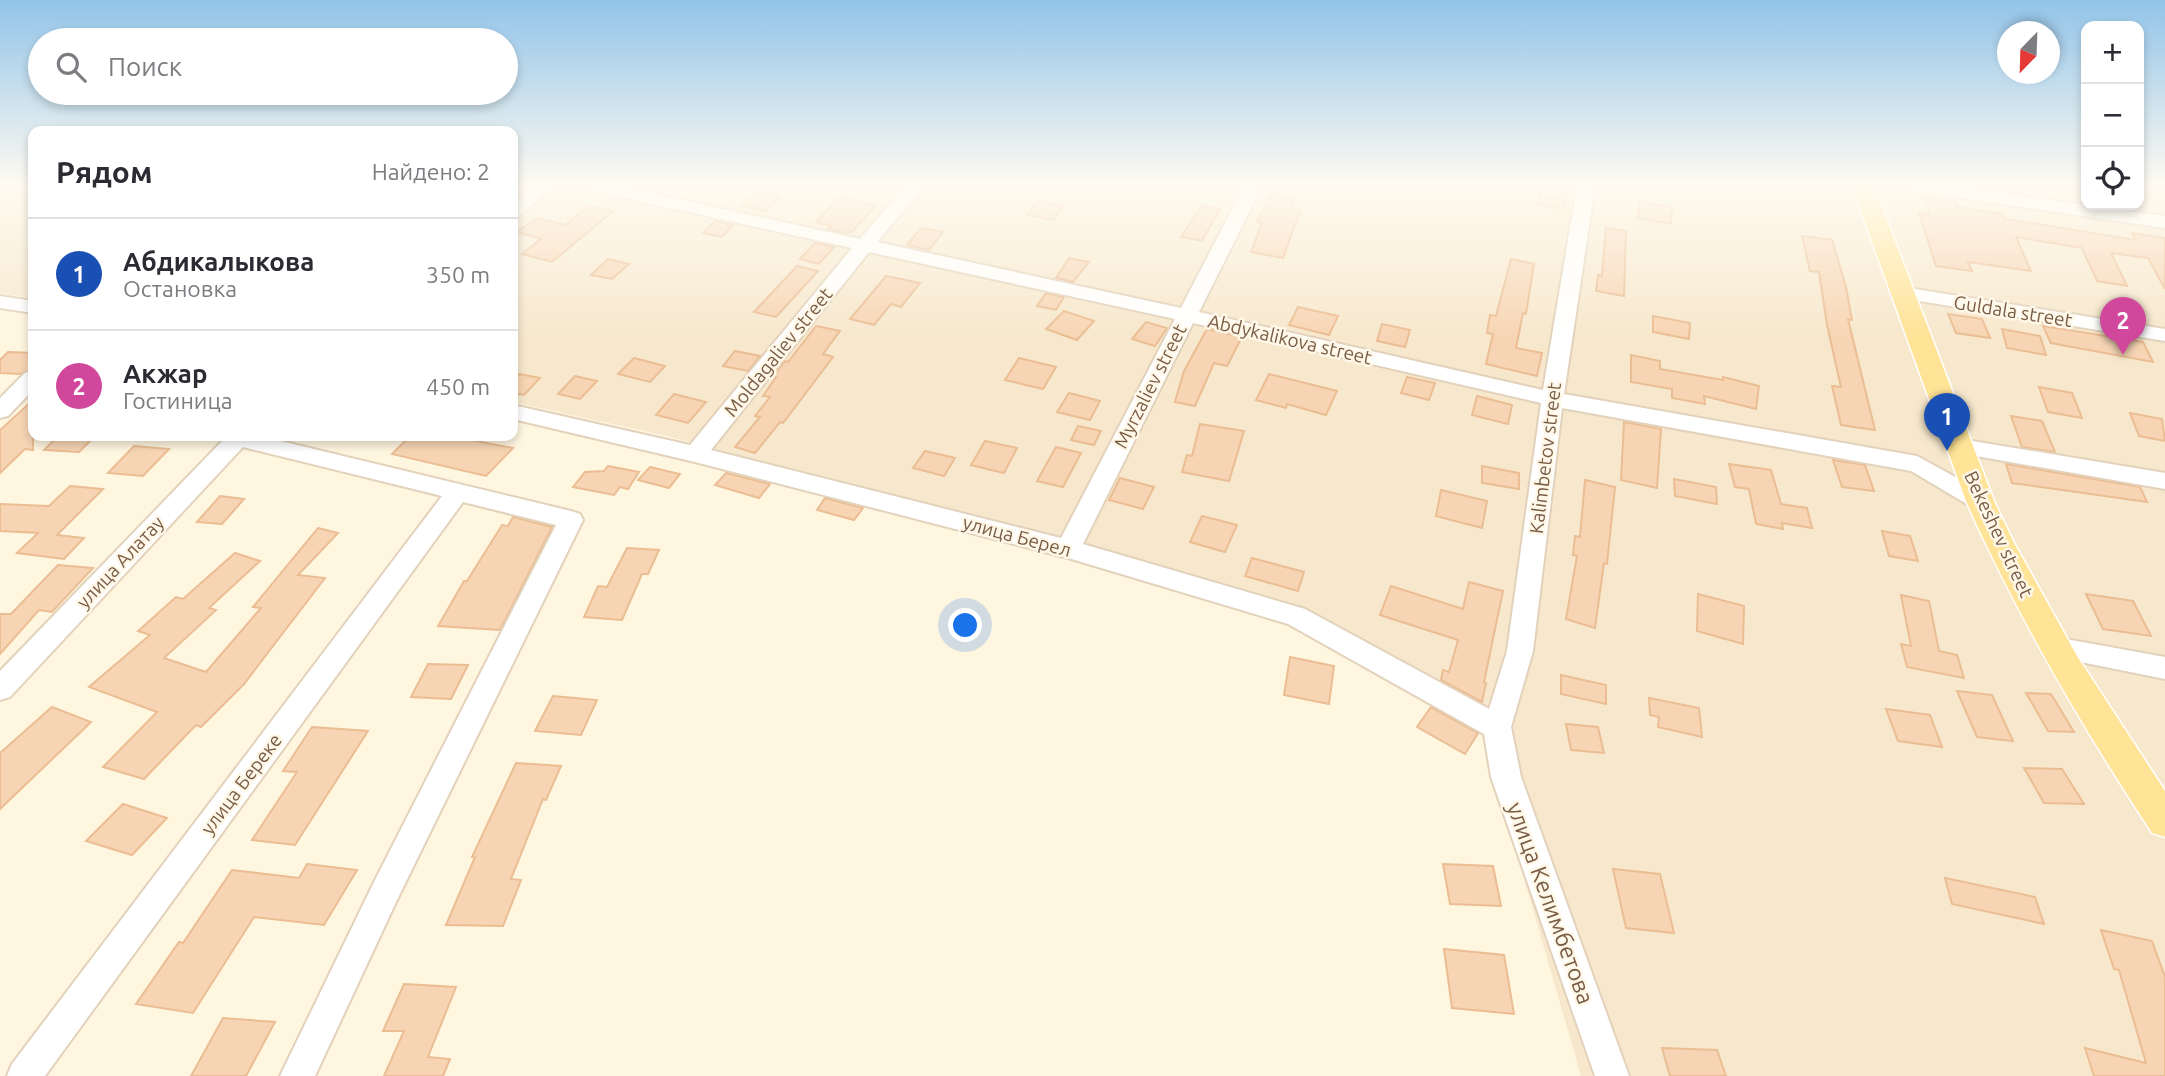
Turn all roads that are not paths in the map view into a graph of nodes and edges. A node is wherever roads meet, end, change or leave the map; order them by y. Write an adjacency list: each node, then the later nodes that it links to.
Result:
1 (824, 236): 6 (street, Abdykalikova street)
2 (873, 236): 6 (street, Moldagaliev street)
3 (1226, 236): 10 (street, Myrzaliev street)
4 (1578, 236): 13 (street, Kalimbetov street)
5 (1881, 236): 7 (main road, Bekeshev street)
6 (865, 245): 10 (street, Abdykalikova street); 19 (street, Moldagaliev street)
7 (1902, 293): 11 (street, Guldala street); 18 (main road, Bekeshev street)
8 (0, 302): 9 (street)
9 (28, 306)
10 (1185, 315): 13 (street, Abdykalikova street); 23 (street, Myrzaliev street)
11 (2165, 335)
12 (28, 383): 14 (street)
13 (1552, 399): 22 (street, Abdykalikova street); 27 (street, Kalimbetov street)
14 (0, 411)
15 (518, 413): 19 (street, улица Берел)
16 (235, 441): 26 (street, улица Алатау)
17 (255, 441): 21 (street)
18 (1961, 447): 20 (street); 22 (main road, Bekeshev street)
19 (695, 454): 23 (street, улица Берел)
20 (2165, 481)
21 (457, 492): 29 (street, улица Береке); 30 (street)
22 (1980, 501): 24 (main road, Bekeshev street)
23 (1068, 549): 27 (street, улица Берел)
24 (2055, 648): 25 (street); 28 (main road, Bekeshev street)
25 (2165, 668)
26 (0, 689)
27 (1497, 727): 31 (street, улица Келимбетова)
28 (2165, 821)
29 (24, 1076)
30 (297, 1076)
31 (1612, 1076)

